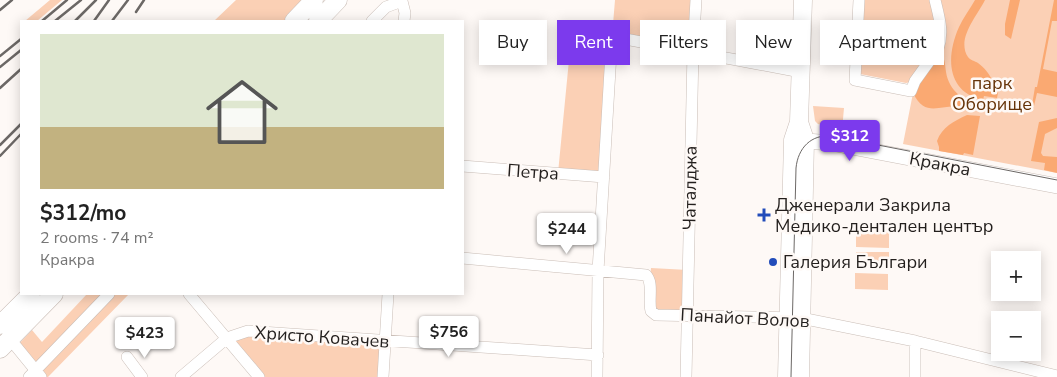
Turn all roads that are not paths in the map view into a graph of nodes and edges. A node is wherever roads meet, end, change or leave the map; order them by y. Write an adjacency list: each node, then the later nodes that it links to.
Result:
1 (314, 0): 8 (main road)
2 (338, 0): 9 (main road)
3 (402, 0): 10 (street); 11 (street)
4 (696, 0): 12 (street, Чаталджа)
5 (802, 0): 16 (main road)
6 (860, 0): 7 (street)
7 (935, 0)
8 (295, 20)
9 (319, 20)
10 (373, 20)
11 (404, 20)
12 (695, 20)
13 (726, 57): 16 (street)
14 (610, 65): 19 (street)
15 (693, 65): 28 (street, Чаталджа)
16 (801, 72): 17 (main road)
17 (799, 140): 20 (street, Кракра); 29 (main road)
18 (464, 166): 19 (street, Петра)
19 (604, 177): 22 (street)
20 (1057, 186)
21 (464, 258): 22 (street, Панайот Волов)
22 (598, 271): 28 (street, Панайот Волов); 34 (street)
23 (30, 295): 30 (main road)
24 (53, 295): 30 (main road)
25 (108, 295): 36 (street)
26 (190, 295): 31 (street)
27 (388, 295): 32 (street)
28 (688, 315): 29 (street, Панайот Волов); 43 (street, Чаталджа)
29 (795, 318): 33 (street, Панайот Волов); 44 (main road); 45 (main road)
30 (3, 338): 36 (street)
31 (228, 338): 32 (street, Христо Ковачев); 39 (street, Христо Ковачев); 40 (street)
32 (386, 341): 34 (street, Христо Ковачев); 41 (street)
33 (915, 341): 37 (street, Панайот Волов); 46 (street)
34 (598, 355): 42 (street)
35 (127, 357): 38 (street)
36 (35, 375)
37 (1057, 376)
38 (142, 377)
39 (181, 377)
40 (259, 377)
41 (383, 377)
42 (598, 377)
43 (686, 377)
44 (787, 377)
45 (800, 377)
46 (915, 377)

